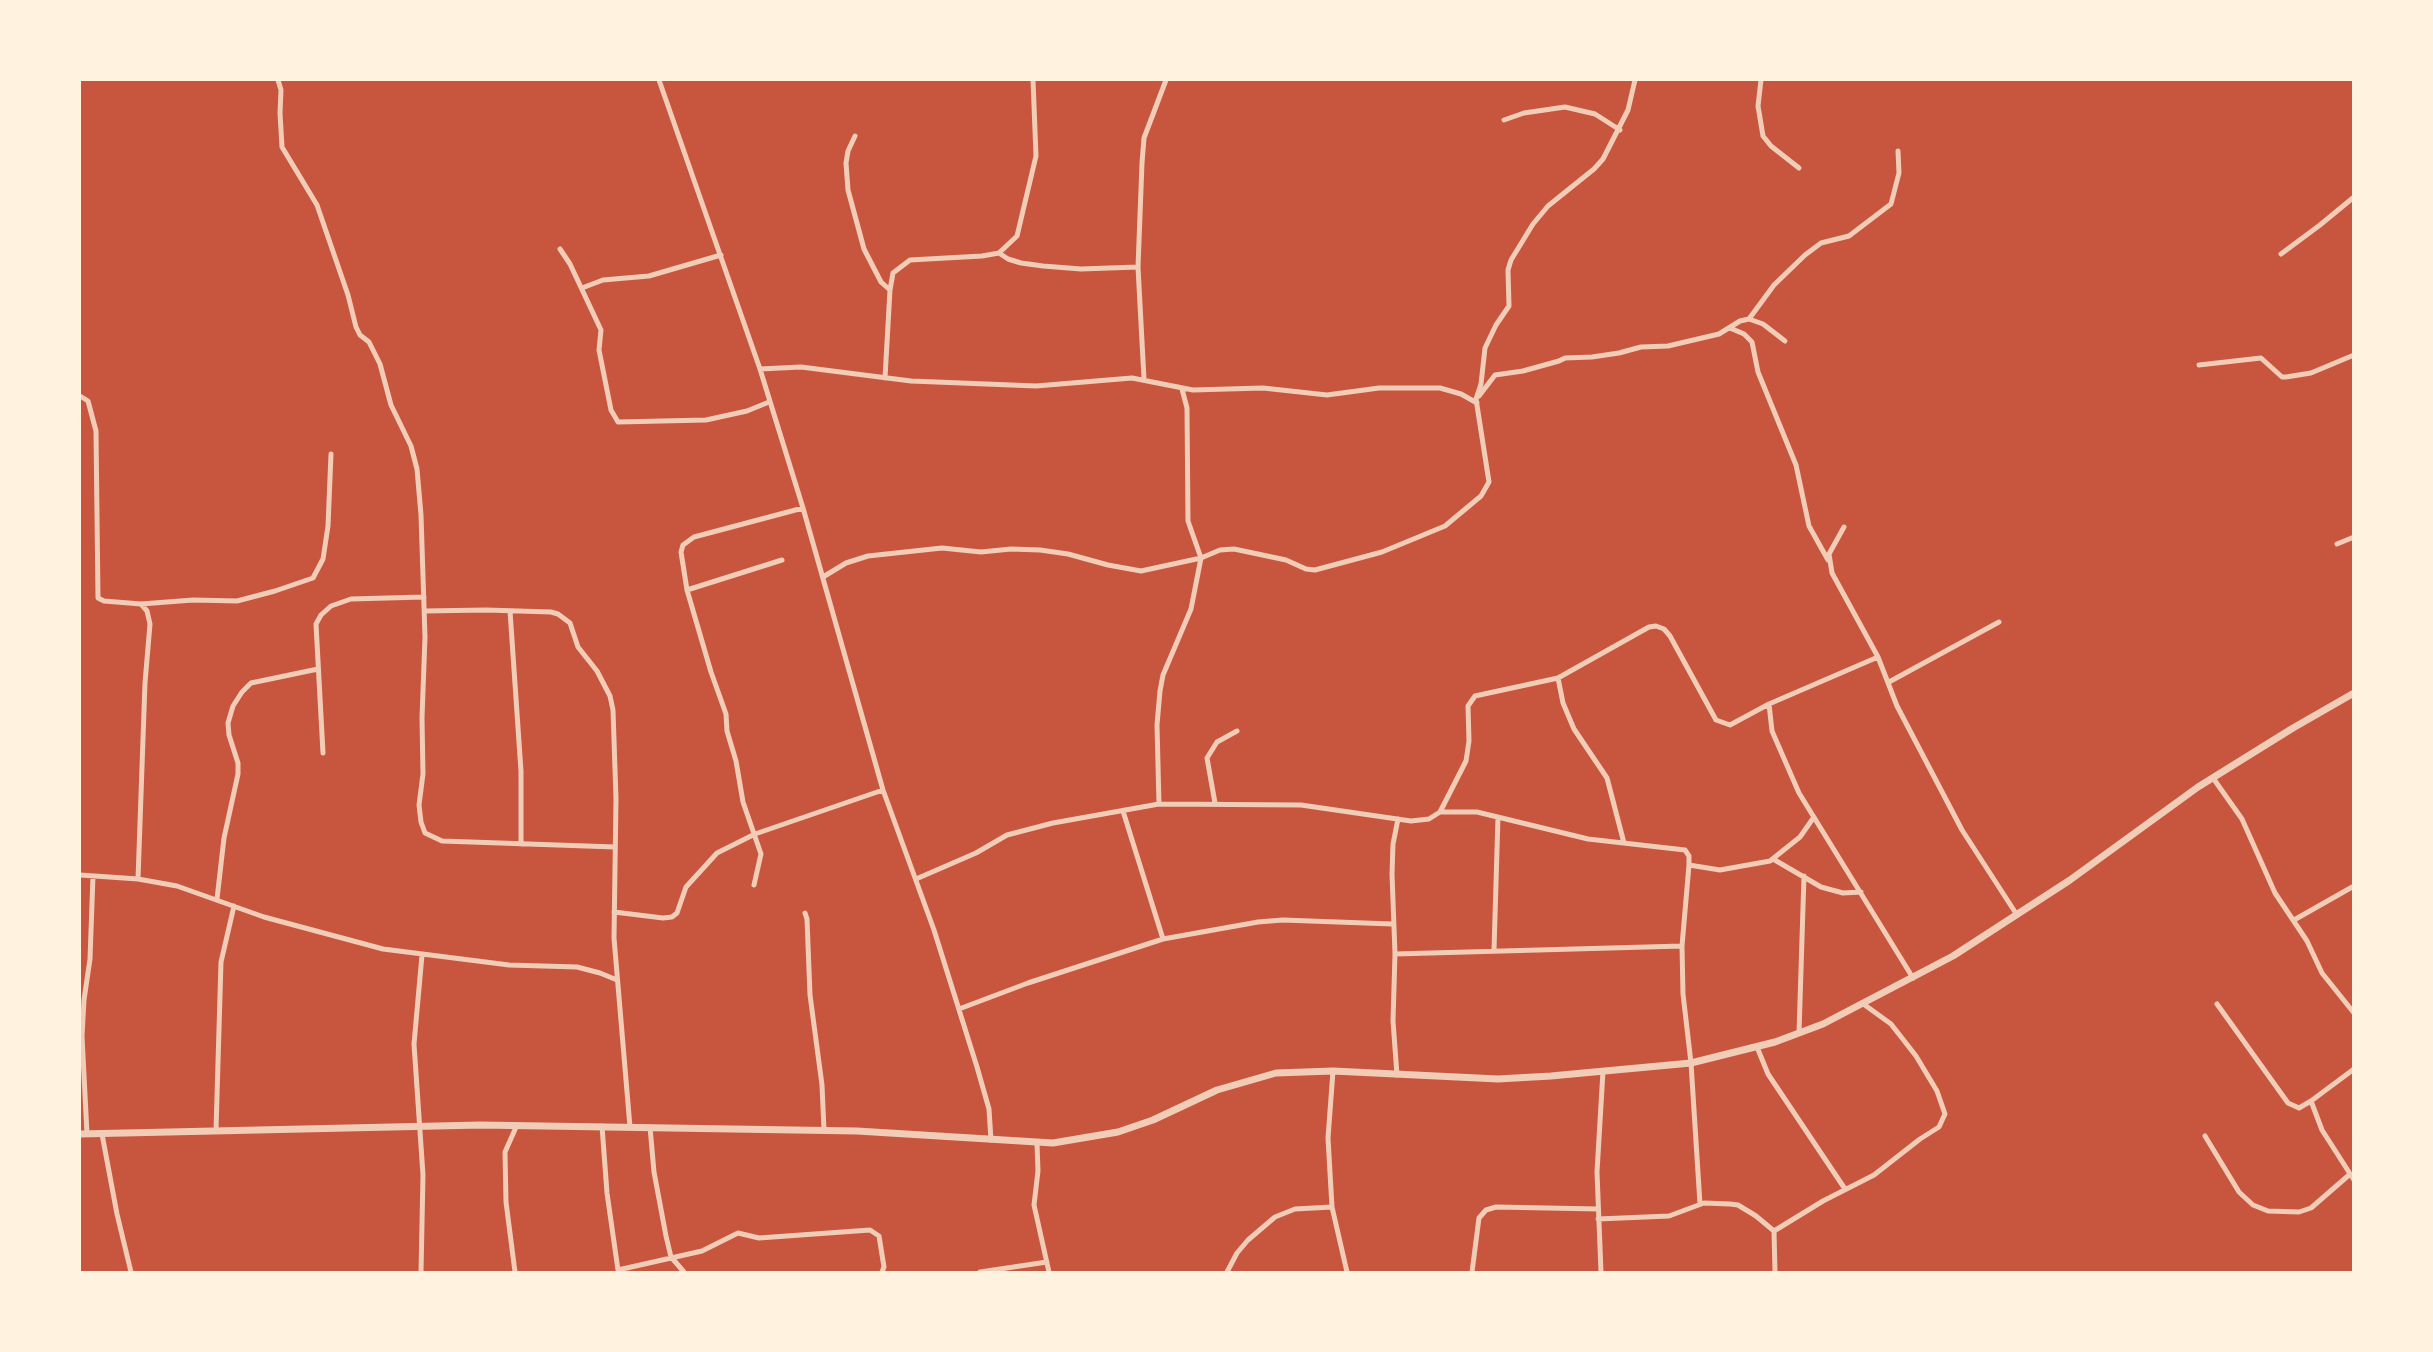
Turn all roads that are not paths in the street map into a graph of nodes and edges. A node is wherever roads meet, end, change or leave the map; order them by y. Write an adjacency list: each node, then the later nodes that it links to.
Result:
1 (278, 80): 42 (street)
2 (658, 80): 16 (street)
3 (1033, 80): 14 (street)
4 (1166, 80): 17 (street)
5 (1635, 80): 8 (street)
6 (1761, 80): 11 (street)
7 (1504, 120): 8 (street)
8 (1620, 130): 30 (street)
9 (855, 136): 19 (street)
10 (1898, 151): 20 (street)
11 (1799, 168)
12 (2354, 196): 15 (street)
13 (560, 249): 18 (street)
14 (999, 253): 17 (street); 19 (street)
15 (2281, 254)
16 (721, 255): 18 (street); 25 (street)
17 (1138, 267): 27 (street)
18 (582, 288): 31 (street)
19 (890, 290): 26 (street)
20 (1749, 319): 21 (street); 22 (street)
21 (1730, 328): 30 (street); 39 (street)
22 (1785, 341)
23 (2354, 355): 24 (street)
24 (2199, 365)
25 (760, 369): 26 (street); 31 (street)
26 (885, 378): 27 (street)
27 (1144, 379): 28 (street)
28 (1182, 389): 30 (street); 37 (street)
29 (80, 396): 43 (street)
30 (1477, 401): 37 (street)
31 (769, 402): 33 (street)
32 (332, 454): 43 (street)
33 (803, 508): 40 (street); 41 (street)
34 (1844, 527): 39 (street)
35 (2354, 537): 36 (street)
36 (2337, 543)
37 (1201, 558): 40 (street); 58 (street)
38 (782, 560): 41 (street)
39 (1829, 561): 47 (street)
40 (823, 577): 56 (street)
41 (687, 590): 64 (street)
42 (424, 597): 44 (street); 48 (street)
43 (141, 604): 73 (street)
44 (424, 611): 45 (street); 66 (street)
45 (510, 611): 66 (street); 67 (street)
46 (1999, 622): 50 (street)
47 (1878, 657): 50 (street); 52 (street)
48 (318, 669): 54 (street); 78 (street)
49 (1558, 678): 52 (street); 60 (street); 65 (street)
50 (1889, 682): 82 (street)
51 (2354, 693): 55 (street)
52 (1769, 704): 62 (street)
53 (1237, 731): 57 (street)
54 (323, 753)
55 (2213, 778): 82 (street); 83 (street)
56 (883, 790): 64 (street); 74 (street)
57 (1215, 803): 58 (street); 63 (street)
58 (1159, 804): 59 (street)
59 (1123, 811): 74 (street); 85 (street)
60 (1440, 812): 61 (street); 63 (street)
61 (1498, 817): 65 (street); 87 (street)
62 (1815, 817): 68 (street); 77 (street)
63 (1398, 819): 84 (street)
64 (755, 834): 75 (street); 80 (street)
65 (1624, 843): 69 (street)
66 (521, 844): 67 (street)
67 (615, 846): 80 (street)
68 (1773, 859): 69 (street); 72 (street)
69 (1689, 865): 86 (street)
70 (80, 875): 71 (street)
71 (93, 876): 73 (street); 111 (street)
72 (1804, 876): 77 (street); 96 (street)
73 (138, 879): 78 (street)
74 (916, 879): 94 (street)
75 (754, 885)
76 (2354, 886): 83 (street)
77 (1861, 892): 90 (street)
78 (217, 899): 79 (street)
79 (234, 906): 89 (street); 109 (street)
80 (614, 912): 91 (street)
81 (804, 913): 110 (street)
82 (2018, 915): 90 (street)
83 (2294, 920): 95 (street)
84 (1392, 924): 85 (street); 88 (street)
85 (1163, 939): 94 (street)
86 (1682, 946): 87 (street); 98 (street)
87 (1494, 950): 88 (street)
88 (1395, 954): 102 (street)
89 (422, 955): 91 (street); 104 (street)
90 (1913, 978): 92 (street)
91 (617, 980): 107 (street)
92 (1862, 1003): 96 (street); 117 (street)
93 (2217, 1004): 103 (street)
94 (959, 1009): 114 (street)
95 (2354, 1013)
96 (1799, 1032): 97 (street)
97 (1756, 1047): 98 (street); 117 (street)
98 (1691, 1063): 101 (street); 118 (street)
99 (2354, 1069): 103 (street)
100 (1333, 1071): 102 (street); 115 (street); 119 (street)
101 (1603, 1071): 102 (street); 120 (street)
102 (1397, 1075)
103 (2311, 1101): 116 (street)
104 (421, 1125): 105 (street); 109 (street); 127 (street)
105 (517, 1125): 106 (street); 128 (street)
106 (602, 1126): 107 (street); 125 (street)
107 (630, 1126): 108 (street)
108 (650, 1127): 110 (street); 123 (street)
109 (216, 1130): 112 (street)
110 (824, 1130): 114 (street)
111 (83, 1134): 112 (street)
112 (102, 1134): 126 (street)
113 (2205, 1136): 116 (street)
114 (991, 1140): 115 (street)
115 (1037, 1143): 124 (street)
116 (2351, 1178)
117 (1845, 1189): 122 (street)
118 (1700, 1204): 121 (street); 122 (street)
119 (1332, 1207): 133 (street); 134 (street)
120 (1598, 1209): 121 (street); 135 (street)
121 (1598, 1219): 136 (street)
122 (1774, 1231): 137 (street)
123 (671, 1257): 125 (street); 129 (street); 130 (street)
124 (1047, 1262): 131 (street); 132 (street)
125 (619, 1271)
126 (131, 1272)
127 (421, 1272)
128 (515, 1272)
129 (684, 1272)
130 (882, 1272)
131 (980, 1272)
132 (1049, 1272)
133 (1227, 1272)
134 (1347, 1272)
135 (1472, 1272)
136 (1602, 1272)
137 (1775, 1272)

